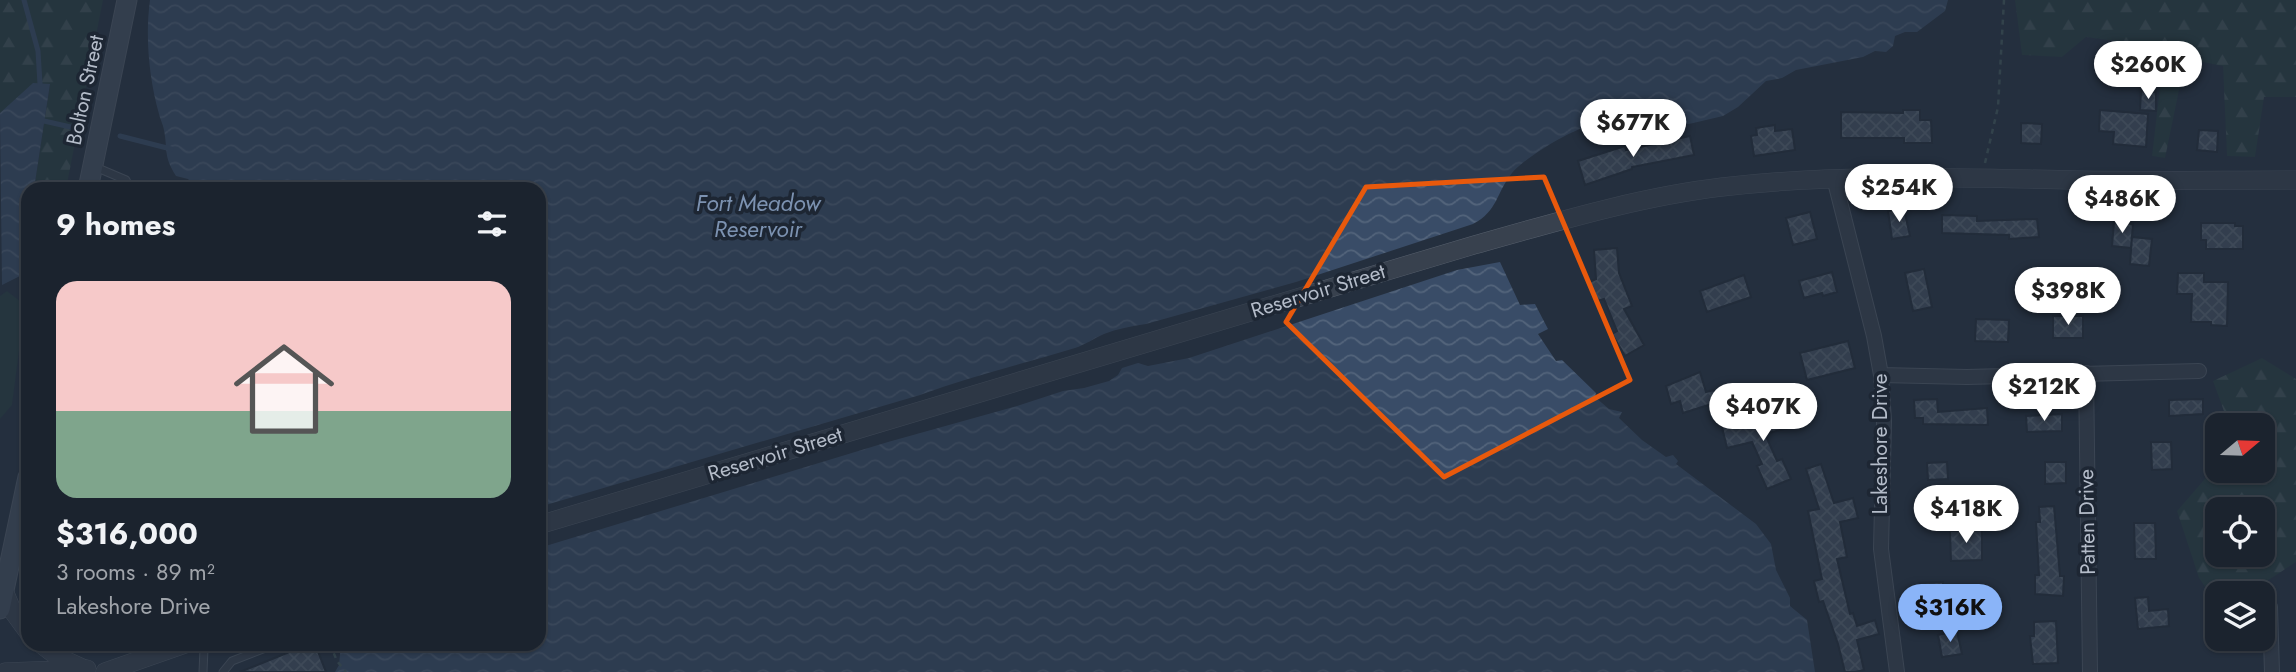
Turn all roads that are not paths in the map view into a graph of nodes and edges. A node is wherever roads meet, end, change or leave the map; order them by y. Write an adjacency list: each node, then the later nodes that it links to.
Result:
1 (127, 0): 2 (main road, Bolton Street)
2 (93, 166): 5 (main road, Bolton Street); 6 (lane)
3 (1834, 178): 4 (street, Reservoir Street); 9 (street, Lakeshore Drive); 11 (street, Reservoir Street)
4 (2296, 180)
5 (90, 182)
6 (127, 182)
7 (2199, 371): 8 (street)
8 (2086, 373): 9 (street); 25 (street, Patten Drive)
9 (1881, 375): 24 (street, Lakeshore Drive)
10 (21, 510): 12 (main road)
11 (546, 523)
12 (2, 600): 13 (street)
13 (21, 622)
14 (50, 651): 19 (street)
15 (165, 651): 21 (street)
16 (204, 651): 22 (lane)
17 (258, 651): 23 (lane)
18 (2271, 651): 26 (street)
19 (93, 671): 20 (street)
20 (5, 672)
21 (105, 672)
22 (203, 672)
23 (223, 672)
24 (1897, 672)
25 (2090, 672)
26 (2272, 672)

